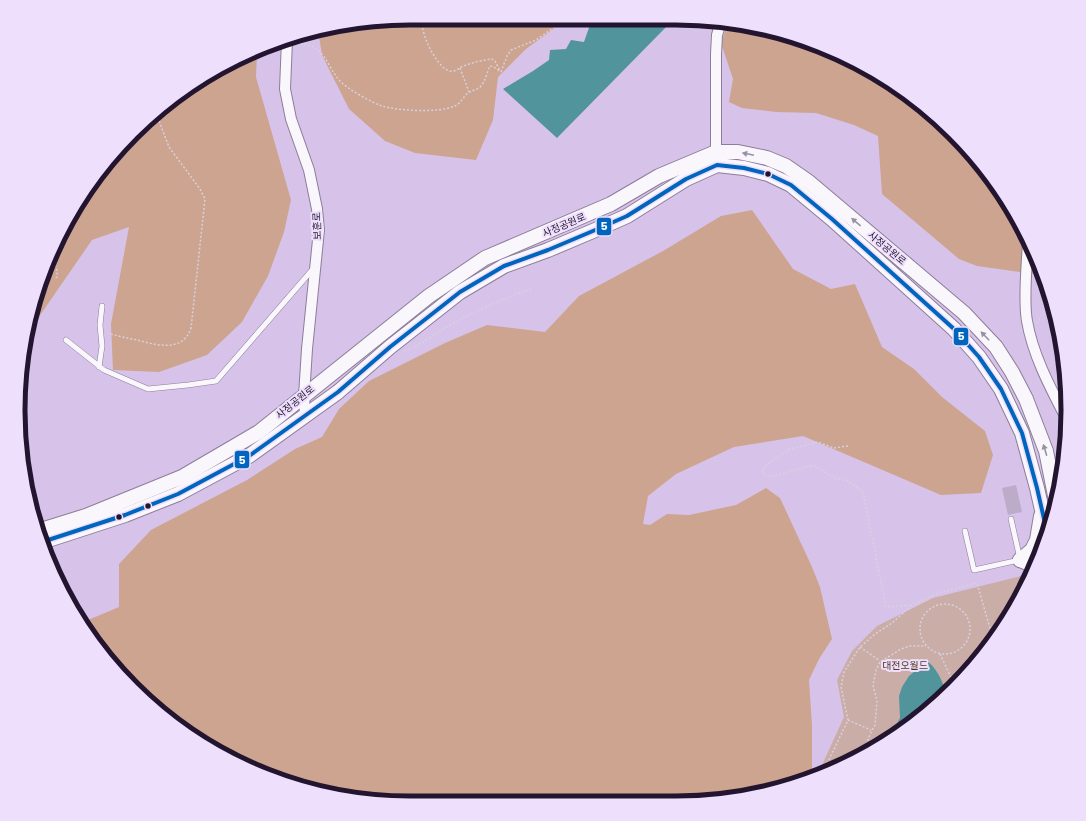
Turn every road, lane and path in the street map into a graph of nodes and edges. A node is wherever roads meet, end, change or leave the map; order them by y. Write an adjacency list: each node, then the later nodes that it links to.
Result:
1 (421, 25): 6 (path)
2 (557, 25): 7 (path)
3 (719, 27): 10 (street)
4 (294, 43): 8 (path)
5 (287, 45): 13 (street, 보훈로)
6 (460, 67): 7 (path); 8 (path)
7 (501, 72): 8 (path)
8 (469, 92)
9 (158, 119): 18 (path)
10 (716, 158): 21 (main road, 사정공원로); 25 (main road, 사정공원로); 29 (main road, 사정공원로, one-way to 10); 30 (main road, 사정공원로)
11 (1028, 254): 19 (street)
12 (54, 262): 14 (path)
13 (316, 265): 23 (lane); 25 (street, 보훈로)
14 (54, 279)
15 (533, 289): 21 (path)
16 (102, 306): 18 (lane)
17 (1047, 306): 19 (path)
18 (100, 330): 23 (lane)
19 (1030, 335): 24 (street)
20 (66, 340): 23 (lane)
21 (388, 349): 27 (main road, 사정공원로)
22 (1058, 359): 24 (path)
23 (99, 367)
24 (1044, 371): 26 (street)
25 (304, 396): 27 (street, 보훈로); 33 (main road, 사정공원로)
26 (1061, 407)
27 (305, 415): 35 (main road, 사정공원로)
28 (848, 446): 39 (path)
29 (1053, 488)
30 (1042, 510): 32 (main road, 사정공원로); 37 (main road)
31 (1011, 519): 37 (lane)
32 (1045, 522)
33 (44, 529)
34 (965, 531): 37 (lane)
35 (47, 540)
36 (1032, 557): 37 (lane)
37 (1020, 560): 38 (main road)
38 (1029, 564)
39 (912, 605): 40 (path); 42 (path)
40 (991, 632)
41 (926, 646): 43 (path); 43 (path); 44 (path)
42 (860, 647): 44 (path); 46 (path)
43 (940, 654): 45 (path)
44 (880, 662): 47 (path)
45 (952, 679)
46 (848, 720): 47 (path); 49 (path)
47 (872, 730): 48 (path)
48 (866, 745)
49 (826, 765)

